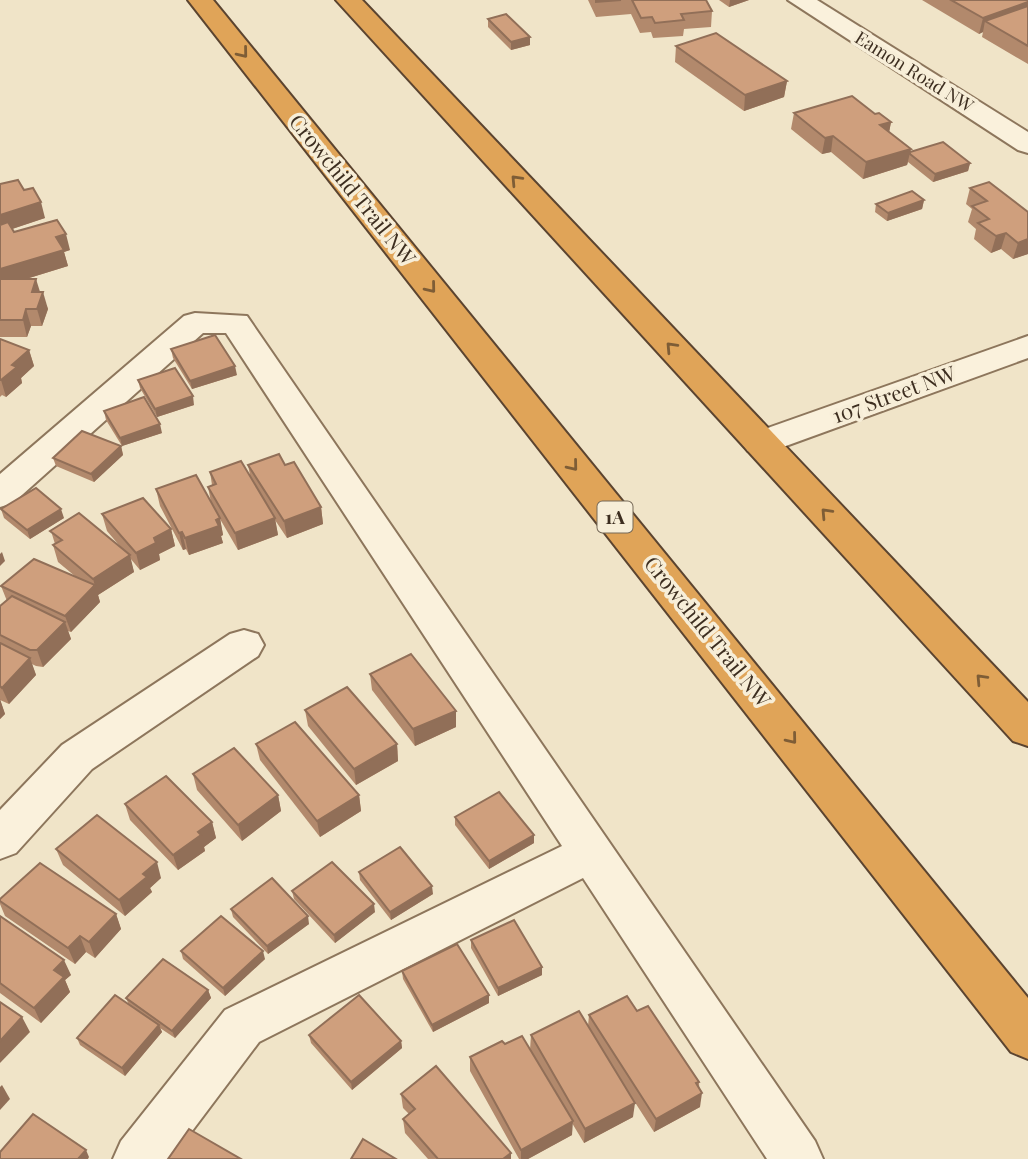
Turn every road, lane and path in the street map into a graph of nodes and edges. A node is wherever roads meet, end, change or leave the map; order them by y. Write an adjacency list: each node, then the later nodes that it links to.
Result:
1 (200, 0): 12 (highway, Crowchild Trail NW / 1A, one-way to 12)
2 (348, 0): 6 (highway, one-way to 2)
3 (800, 0): 4 (street, Eamon Road NW)
4 (1028, 144)
5 (1028, 346): 6 (street, 107 Street NW)
6 (760, 443): 9 (highway, one-way to 6)
7 (0, 494): 11 (street)
8 (243, 645): 10 (street)
9 (1028, 729)
10 (0, 840)
11 (590, 853): 13 (street); 14 (street)
12 (1028, 1036)
13 (139, 1159)
14 (797, 1159)

